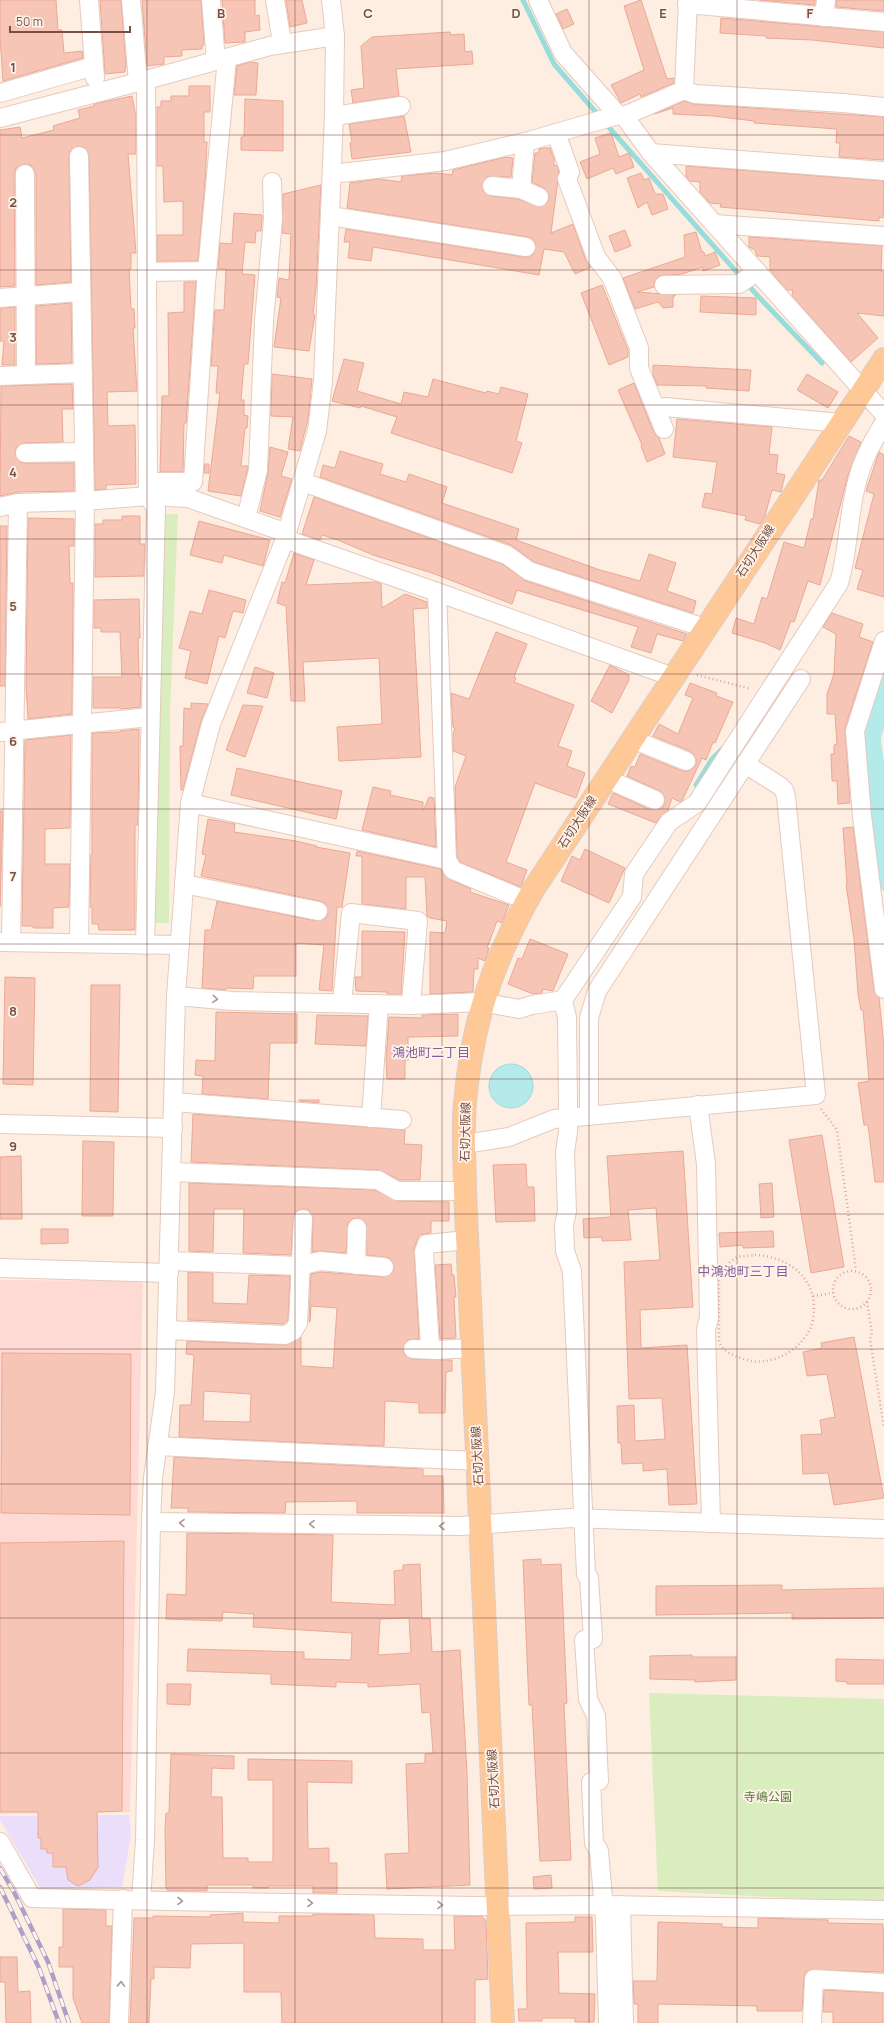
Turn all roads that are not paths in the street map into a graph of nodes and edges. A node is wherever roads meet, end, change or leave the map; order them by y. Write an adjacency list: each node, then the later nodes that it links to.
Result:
1 (89, 0): 13 (street)
2 (131, 0): 14 (street)
3 (211, 0): 12 (street)
4 (275, 0): 11 (street)
5 (331, 0): 10 (street)
6 (538, 0): 21 (street)
7 (688, 2): 8 (street); 15 (street)
8 (825, 8): 9 (street)
9 (884, 22)
10 (335, 36): 11 (street); 20 (street)
11 (282, 44): 12 (street)
12 (222, 59): 14 (street); 38 (street)
13 (94, 66): 16 (street); 17 (street)
14 (142, 82): 17 (street); 39 (street)
15 (684, 90): 19 (street); 21 (street)
16 (0, 93)
17 (96, 93): 22 (street)
18 (401, 106): 20 (street)
19 (884, 107)
20 (334, 116): 29 (street)
21 (618, 116): 23 (street); 25 (street)
22 (0, 118)
23 (556, 133): 24 (street); 54 (street)
24 (525, 142): 29 (street); 32 (street)
25 (651, 153): 27 (street); 35 (street)
26 (79, 156): 42 (street)
27 (884, 171)
28 (25, 174): 43 (street)
29 (332, 174): 34 (street)
30 (272, 182): 62 (street)
31 (492, 186): 32 (street)
32 (521, 189): 33 (street)
33 (539, 197)
34 (330, 216): 37 (street); 57 (street)
35 (715, 224): 36 (street); 40 (street)
36 (884, 236)
37 (526, 247)
38 (207, 271): 39 (street); 58 (street)
39 (147, 272): 58 (street)
40 (749, 278): 41 (street); 49 (street)
41 (664, 285)
42 (80, 292): 43 (street); 46 (street)
43 (25, 296): 44 (street); 47 (street)
44 (0, 298)
45 (884, 359): 49 (main road, 石切大阪線)
46 (83, 373): 47 (street); 55 (street)
47 (26, 375): 48 (street)
48 (0, 376)
49 (863, 391): 51 (street); 52 (main road, 石切大阪線)
50 (665, 407): 52 (street)
51 (884, 414)
52 (841, 423): 65 (main road, 石切大阪線)
53 (884, 423): 89 (street)
54 (664, 429)
55 (84, 452): 56 (street); 59 (street)
56 (25, 453)
57 (303, 482): 63 (street); 65 (street)
58 (148, 489): 59 (street); 62 (street); 69 (street)
59 (85, 502): 60 (street); 70 (street)
60 (18, 503): 61 (street); 71 (street)
61 (0, 507)
62 (246, 518): 63 (street)
63 (286, 536): 64 (street); 77 (street)
64 (437, 592): 67 (street); 78 (street)
65 (706, 628): 67 (main road, 石切大阪線)
66 (884, 641): 79 (street)
67 (675, 673): 72 (main road, 石切大阪線)
68 (801, 679): 74 (street)
69 (150, 717): 70 (street); 85 (street)
70 (82, 724): 71 (street); 84 (street)
71 (7, 731): 83 (street)
72 (632, 739): 73 (street); 75 (main road, 石切大阪線)
73 (686, 762)
74 (745, 764): 95 (street); 96 (street)
75 (606, 778): 76 (street); 81 (main road, 石切大阪線)
76 (655, 800)
77 (190, 803): 78 (street); 80 (street)
78 (447, 860): 81 (street)
79 (876, 863): 87 (street)
80 (184, 884): 82 (street); 86 (street)
81 (527, 901): 90 (main road, 石切大阪線)
82 (318, 911)
83 (6, 942): 84 (street)
84 (79, 943): 85 (street)
85 (145, 945): 86 (street)
86 (180, 945): 88 (street)
87 (884, 989)
88 (176, 996): 91 (street, one-way to 91); 94 (street)
89 (563, 1000): 90 (street); 98 (street)
90 (482, 1002): 93 (street); 102 (main road, 石切大阪線)
91 (342, 1003): 92 (street); 93 (street)
92 (379, 1004): 93 (street); 97 (street)
93 (411, 1005)
94 (174, 1102): 97 (street); 101 (street)
95 (698, 1105): 96 (street); 121 (street)
96 (589, 1116): 98 (street)
97 (370, 1118): 99 (street)
98 (568, 1118): 102 (street); 119 (street)
99 (402, 1120)
100 (0, 1124): 101 (street)
101 (173, 1128): 103 (street)
102 (465, 1144): 104 (main road, 石切大阪線)
103 (171, 1172): 104 (street); 110 (street)
104 (465, 1191): 107 (main road, 石切大阪線)
105 (302, 1219): 109 (street)
106 (357, 1228): 108 (street)
107 (467, 1240): 114 (main road, 石切大阪線); 116 (street)
108 (356, 1265): 109 (street); 111 (street)
109 (300, 1266): 110 (street); 113 (street)
110 (169, 1267): 112 (street); 113 (street)
111 (384, 1267)
112 (0, 1268)
113 (167, 1330): 117 (street)
114 (472, 1348): 116 (street); 118 (main road, 石切大阪線)
115 (413, 1349): 116 (street)
116 (436, 1350)
117 (157, 1446): 118 (street); 120 (street)
118 (477, 1461): 122 (main road, 石切大阪線)
119 (583, 1519): 121 (street); 122 (street); 127 (street)
120 (151, 1522): 122 (street, one-way to 120); 125 (street)
121 (711, 1523): 123 (street)
122 (481, 1524): 126 (main road, 石切大阪線)
123 (884, 1529)
124 (0, 1843): 125 (street)
125 (132, 1899): 126 (street, one-way to 126); 131 (street, one-way to 125)
126 (499, 1905): 127 (street); 132 (main road, 石切大阪線)
127 (602, 1905): 128 (street); 133 (street)
128 (621, 1905): 129 (street); 134 (street)
129 (884, 1910)
130 (884, 1983): 135 (street)
131 (119, 2023)
132 (503, 2023)
133 (608, 2023)
134 (624, 2023)
135 (812, 2023)

